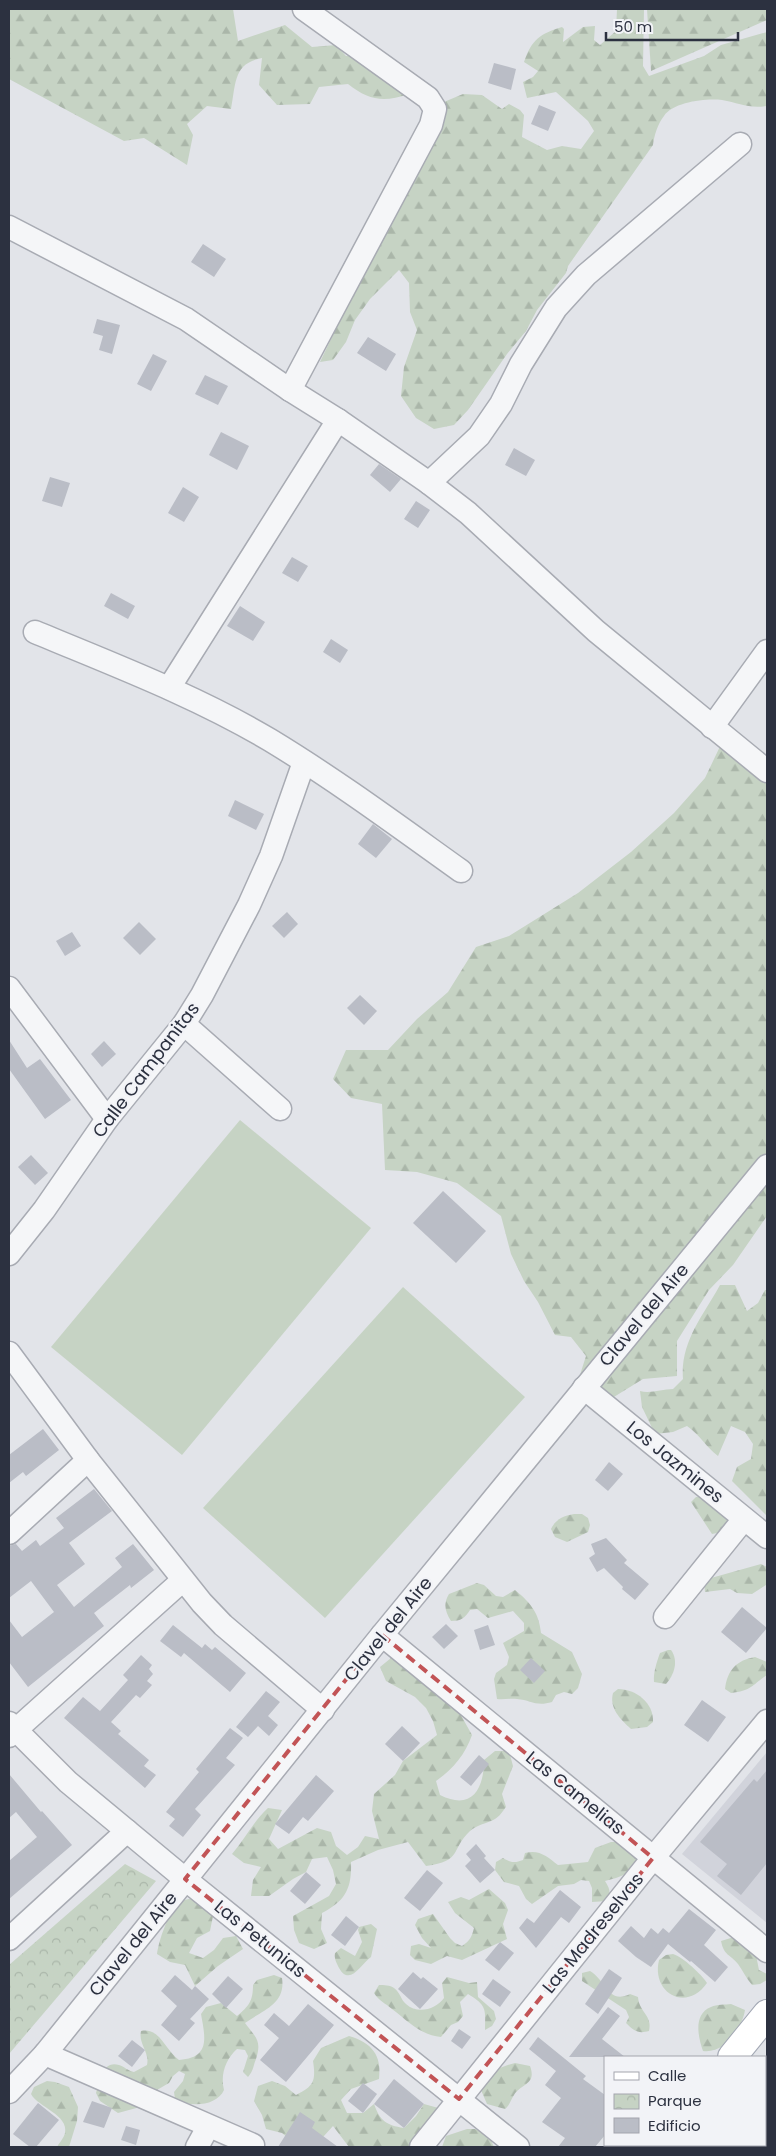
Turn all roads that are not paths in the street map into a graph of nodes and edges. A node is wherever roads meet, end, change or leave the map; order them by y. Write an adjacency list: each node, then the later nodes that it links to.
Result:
1 (304, 9): 4 (street)
2 (740, 144): 6 (street)
3 (9, 228): 4 (street)
4 (290, 390): 5 (street)
5 (338, 420): 6 (street); 9 (street)
6 (430, 483): 10 (street)
7 (35, 632): 9 (street)
8 (767, 651): 10 (street)
9 (170, 688): 11 (street)
10 (712, 726): 12 (street)
11 (304, 762): 13 (street); 15 (street, Calle Campanitas)
12 (767, 771)
13 (461, 871)
14 (9, 988): 17 (street)
15 (184, 1024): 16 (street); 17 (street, Calle Campanitas)
16 (280, 1109)
17 (107, 1118): 19 (street, Calle Campanitas)
18 (767, 1166): 21 (street, Clavel del Aire)
19 (9, 1254)
20 (9, 1353): 22 (street)
21 (584, 1388): 23 (street, Los Jazmines); 28 (street, Clavel del Aire)
22 (88, 1460): 24 (street); 26 (street)
23 (744, 1519): 25 (street, Los Jazmines); 27 (street)
24 (9, 1533)
25 (767, 1537)
26 (183, 1580): 29 (street); 31 (street)
27 (664, 1617)
28 (382, 1635): 29 (street, Clavel del Aire); 33 (street, Las Camelias)
29 (323, 1710): 34 (street, Clavel del Aire)
30 (767, 1721): 33 (street, Las Madreselvas)
31 (11, 1730): 32 (street, Las Petunias)
32 (127, 1831): 34 (street, Las Petunias); 35 (street)
33 (653, 1858): 36 (street, Las Camelias); 41 (street, Las Madreselvas)
34 (185, 1879): 38 (street, Clavel del Aire); 41 (street, Las Petunias)
35 (9, 1939)
36 (767, 1951)
37 (767, 2014): 39 (main road)
38 (45, 2054): 40 (street, Clavel del Aire); 42 (street)
39 (733, 2056)
40 (9, 2092)
41 (459, 2099): 45 (street, Las Madreselvas); 46 (street, Las Petunias)
42 (208, 2127): 43 (street); 44 (street)
43 (253, 2146)
44 (197, 2147)
45 (421, 2147)
46 (518, 2147)

